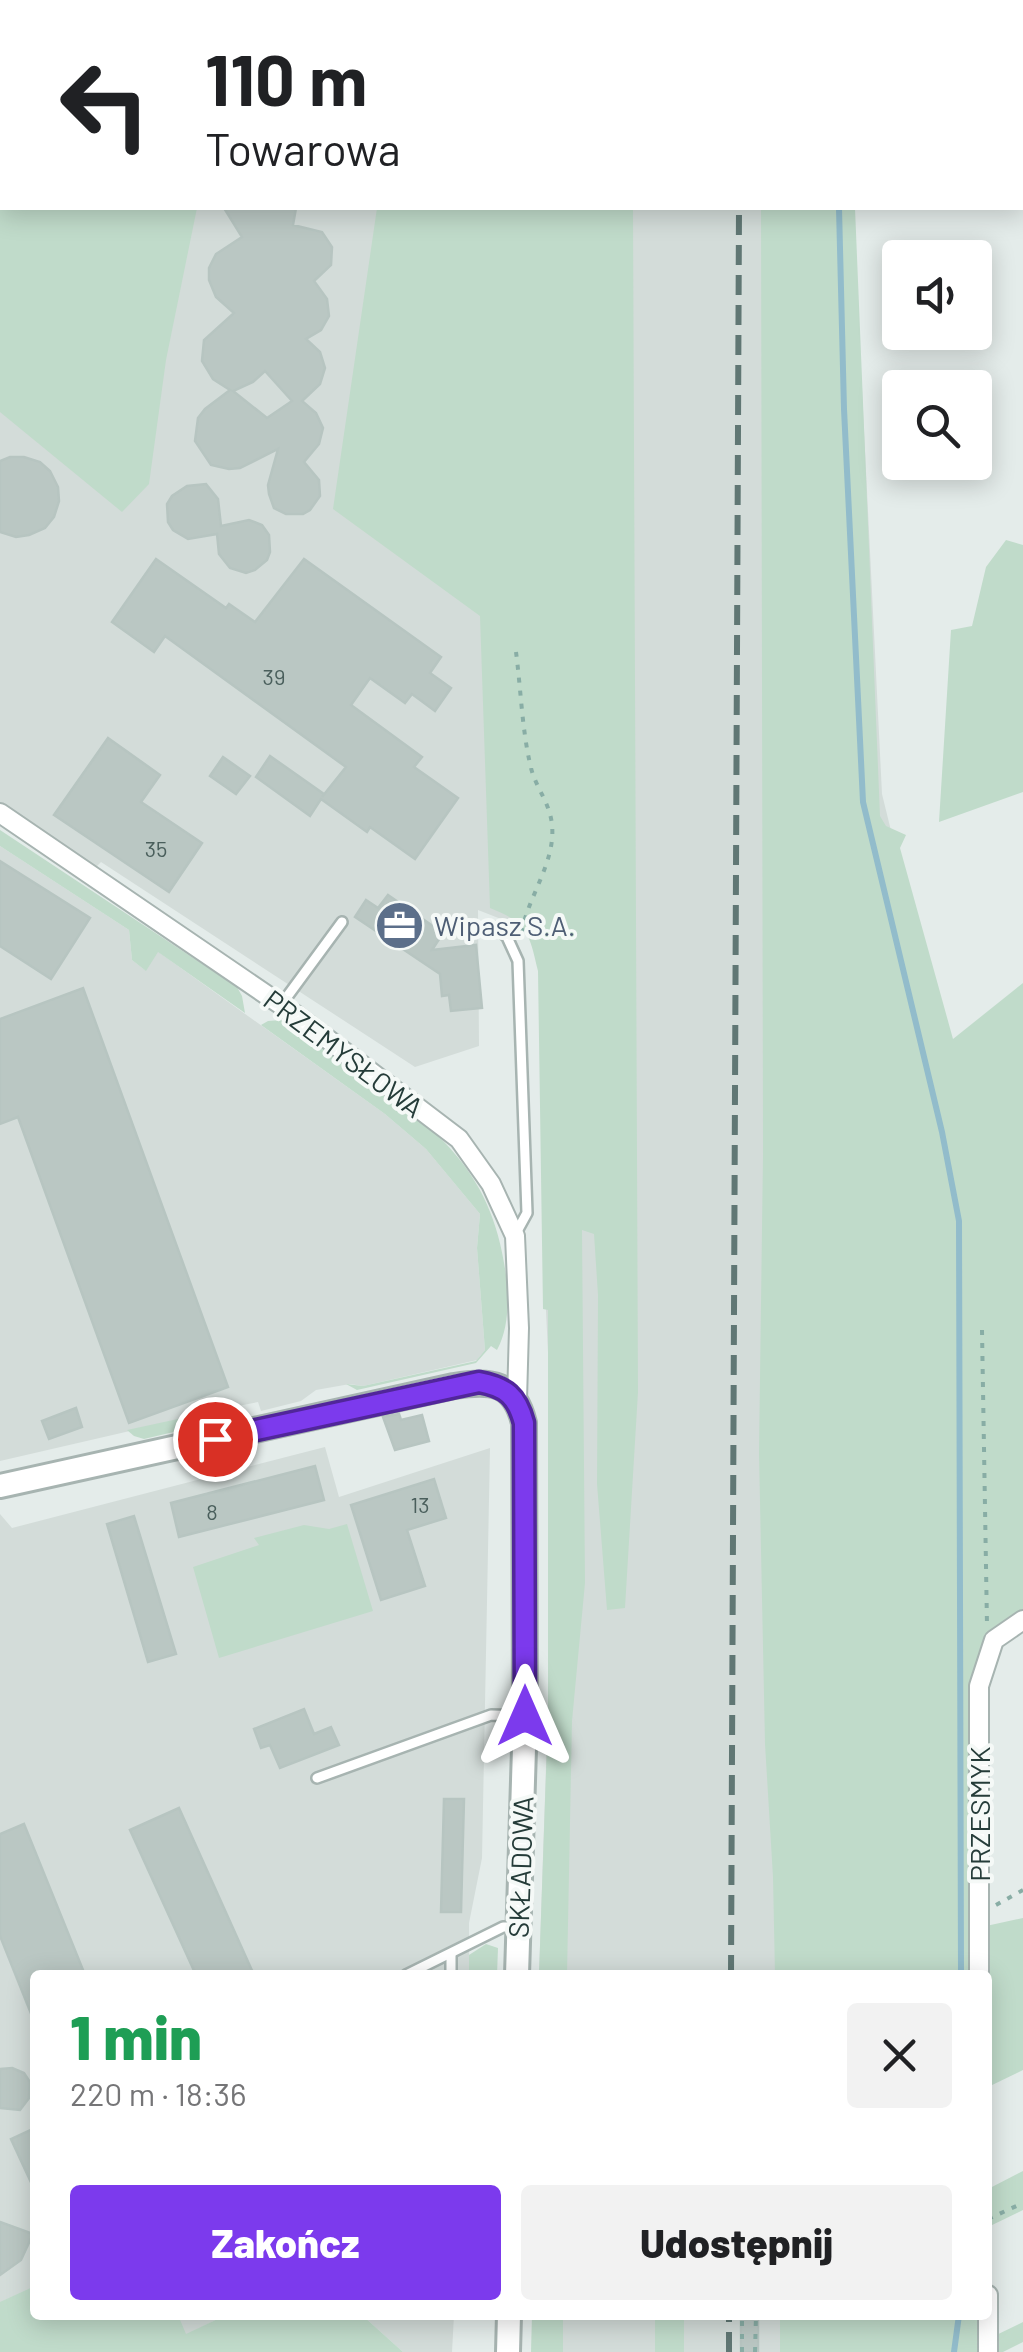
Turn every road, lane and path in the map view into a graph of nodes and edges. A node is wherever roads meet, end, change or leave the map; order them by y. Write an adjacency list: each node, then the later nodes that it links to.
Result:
1 (516, 652): 5 (path)
2 (0, 813): 6 (street, PRZEMYSŁOWA)
3 (342, 922): 6 (lane)
4 (496, 927): 5 (lane)
5 (518, 961): 7 (lane)
6 (281, 1005): 7 (street, PRZEMYSŁOWA)
7 (515, 1236): 9 (street, PRZEMYSŁOWA)
8 (982, 1330): 12 (path)
9 (517, 1400): 10 (street); 13 (street, SKŁADOWA)
10 (0, 1486)
11 (1023, 1620): 12 (street)
12 (988, 1654): 16 (street, PRZESMYK)
13 (525, 1716): 14 (lane); 17 (street, SKŁADOWA)
14 (317, 1778)
15 (1023, 1890): 16 (path)
16 (979, 1915): 22 (street, PRZESMYK)
17 (518, 1927): 18 (lane); 21 (street, SKŁADOWA)
18 (451, 1954): 19 (lane); 20 (lane)
19 (417, 1970)
20 (451, 1970)
21 (517, 1970)
22 (980, 1970)
23 (1023, 2203): 24 (path)
24 (992, 2217)
25 (509, 2320): 29 (street)
26 (742, 2320): 30 (path)
27 (756, 2320): 31 (path)
28 (988, 2320): 32 (street)
29 (508, 2352)
30 (742, 2352)
31 (755, 2352)
32 (988, 2352)

